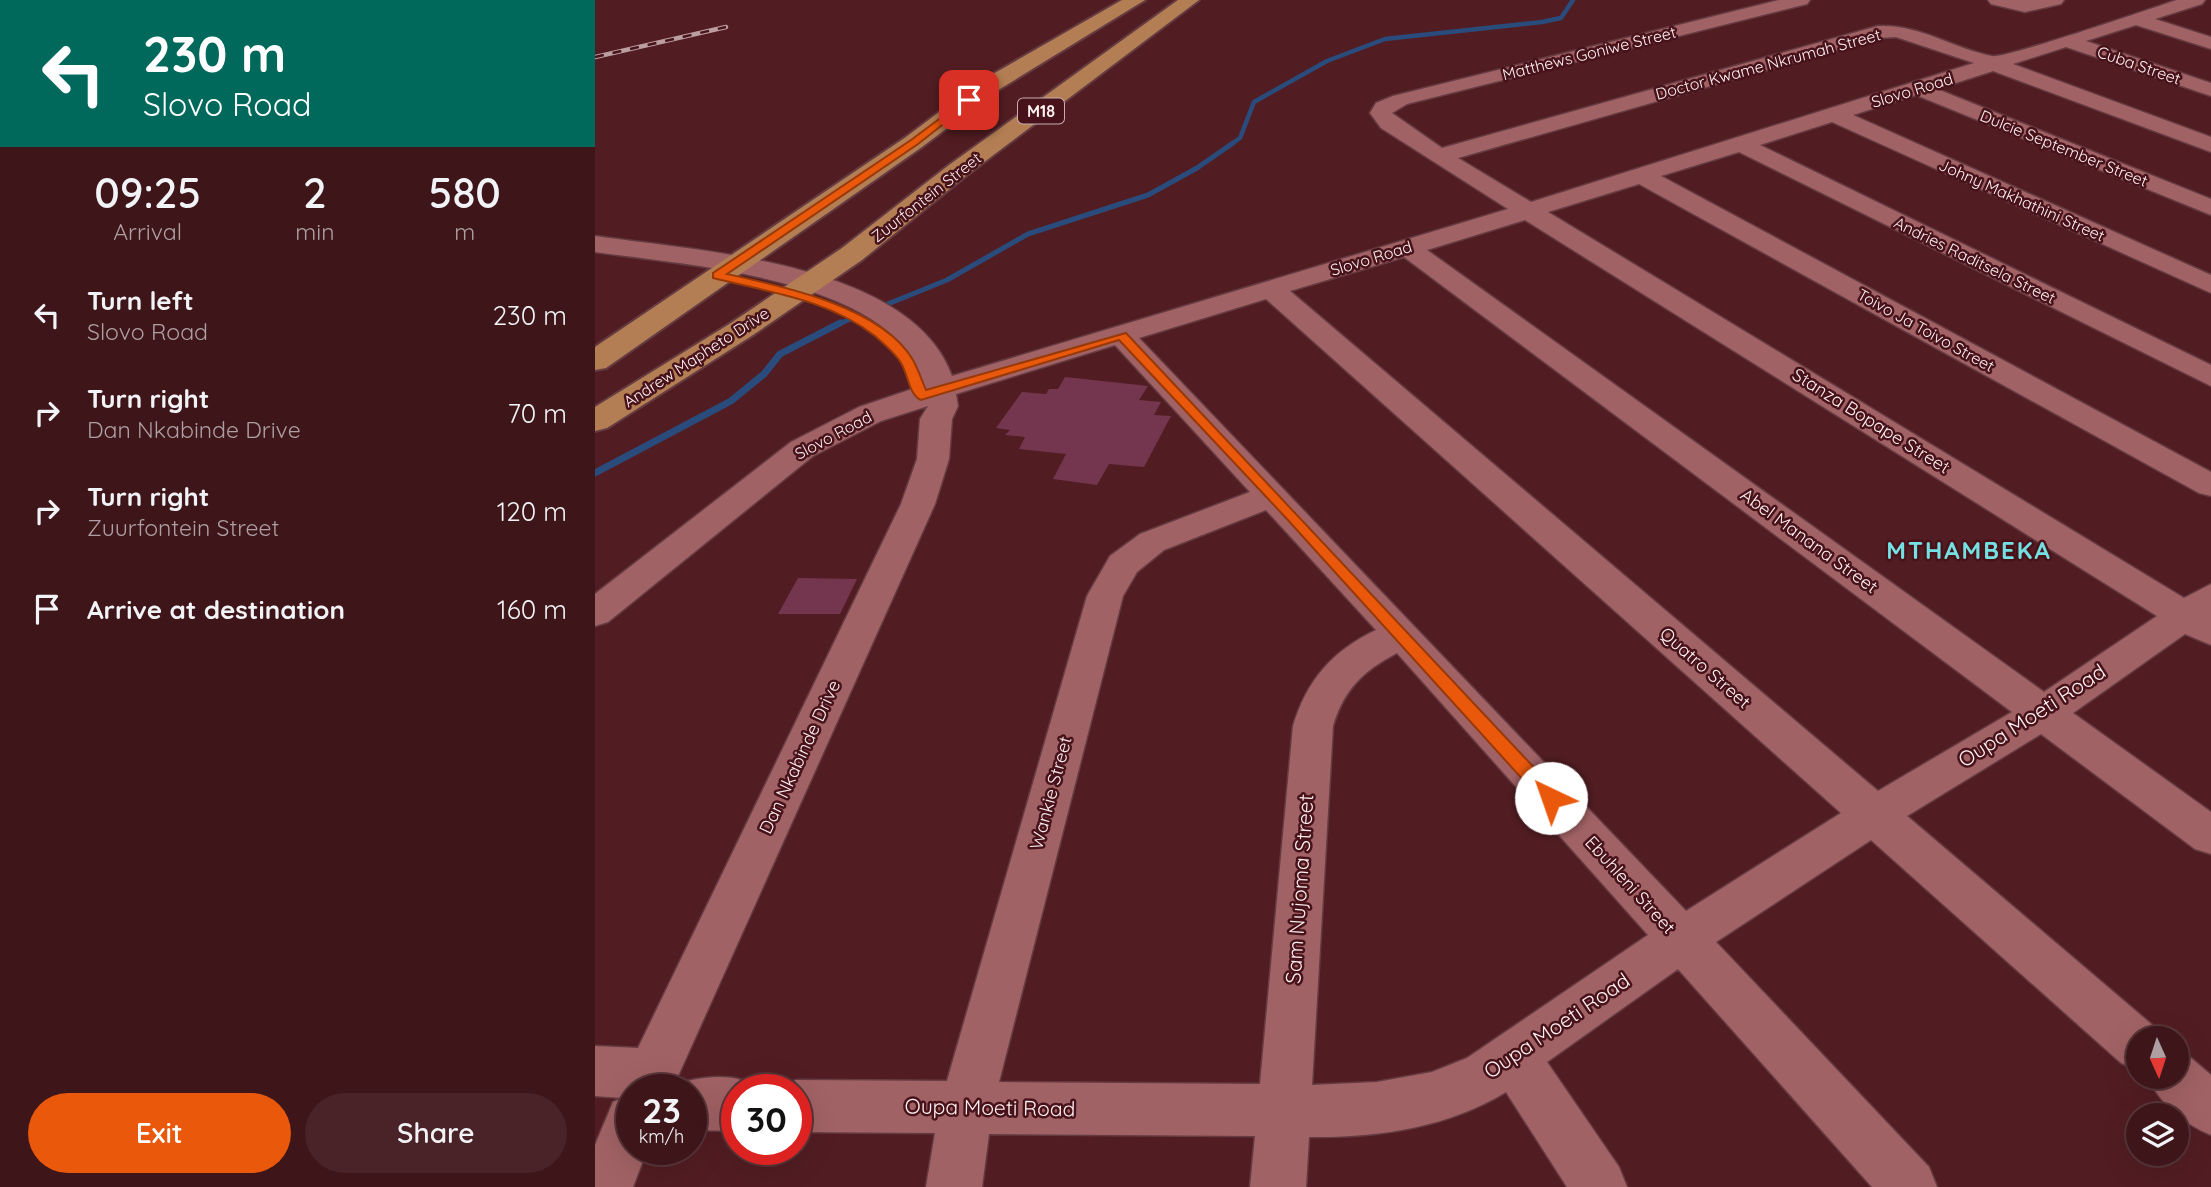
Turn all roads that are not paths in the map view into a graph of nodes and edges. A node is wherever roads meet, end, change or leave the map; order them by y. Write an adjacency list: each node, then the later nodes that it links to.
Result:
1 (1136, 0): 24 (main road, M18)
2 (1190, 0): 26 (main road, Zuurfontein Street / M18)
3 (1801, 0): 13 (street, Matthews Goniwe Street)
4 (1997, 0): 5 (street)
5 (2055, 0)
6 (2196, 0): 7 (street, Slovo Road)
7 (2137, 19): 8 (street, Slovo Road); 9 (street)
8 (2067, 41): 10 (street, Slovo Road); 12 (street, Cuba Street)
9 (2211, 43)
10 (1992, 64): 11 (street, Slovo Road); 16 (street, Doctor Kwame Nkrumah Street); 17 (street, Doctor Kwame Nkrumah Street)
11 (1917, 88): 14 (street, Slovo Road); 19 (street, Dulcie September Street)
12 (2211, 90)
13 (1381, 113): 17 (street, Stanza Bopape Street)
14 (1833, 114): 15 (street, Slovo Road); 25 (street, Johny Makhathini Street)
15 (1739, 143): 18 (street, Slovo Road); 31 (street, Andries Raditsela Street)
16 (2211, 145)
17 (1439, 156): 20 (street, Stanza Bopape Street)
18 (1641, 175): 20 (street, Slovo Road); 34 (street, Toivo Ja Toivo Street)
19 (2211, 208)
20 (1531, 210): 22 (street, Slovo Road); 37 (street, Stanza Bopape Street)
21 (595, 244): 24 (street)
22 (1407, 247): 27 (street, Slovo Road); 39 (street, Abel Manana Street)
23 (595, 254): 24 (street)
24 (723, 271): 26 (street, Dan Nkabinde Drive); 30 (main road, M18)
25 (2211, 285)
26 (802, 288): 28 (street, Dan Nkabinde Drive); 33 (main road, Andrew Mapheto Drive / M18)
27 (1271, 289): 29 (street, Slovo Road); 40 (street, Quatro Street)
28 (891, 330): 32 (street, Dan Nkabinde Drive)
29 (1122, 336): 32 (street, Slovo Road); 35 (street, Ebuhleni Street)
30 (595, 361)
31 (2211, 377)
32 (933, 401): 36 (street, Slovo Road); 46 (street, Dan Nkabinde Drive)
33 (595, 421)
34 (2211, 486)
35 (1273, 495): 38 (street, Ebuhleni Street); 50 (street, Wankie Street)
36 (595, 613)
37 (2202, 615): 39 (street, Oupa Moeti Road)
38 (1402, 634): 42 (street, Ebuhleni Street); 52 (street, Sam Nujoma Street)
39 (2044, 712): 40 (street, Oupa Moeti Road); 41 (street, Abel Manana Street)
40 (1874, 815): 42 (street, Oupa Moeti Road); 43 (street, Quatro Street)
41 (2211, 836)
42 (1680, 940): 44 (street, Oupa Moeti Road); 58 (street, Ebuhleni Street)
43 (2126, 1035)
44 (1514, 1058): 52 (street, Oupa Moeti Road); 57 (street)
45 (595, 1072): 47 (street)
46 (670, 1074)
47 (616, 1077)
48 (2188, 1089): 51 (street)
49 (812, 1106): 50 (street, Oupa Moeti Road)
50 (966, 1108): 52 (street, Oupa Moeti Road); 55 (street, Wankie Street)
51 (2211, 1109)
52 (1283, 1111): 56 (street, Sam Nujoma Street)
53 (616, 1160): 54 (street)
54 (605, 1187)
55 (954, 1187)
56 (1278, 1187)
57 (1599, 1187)
58 (1909, 1187)

